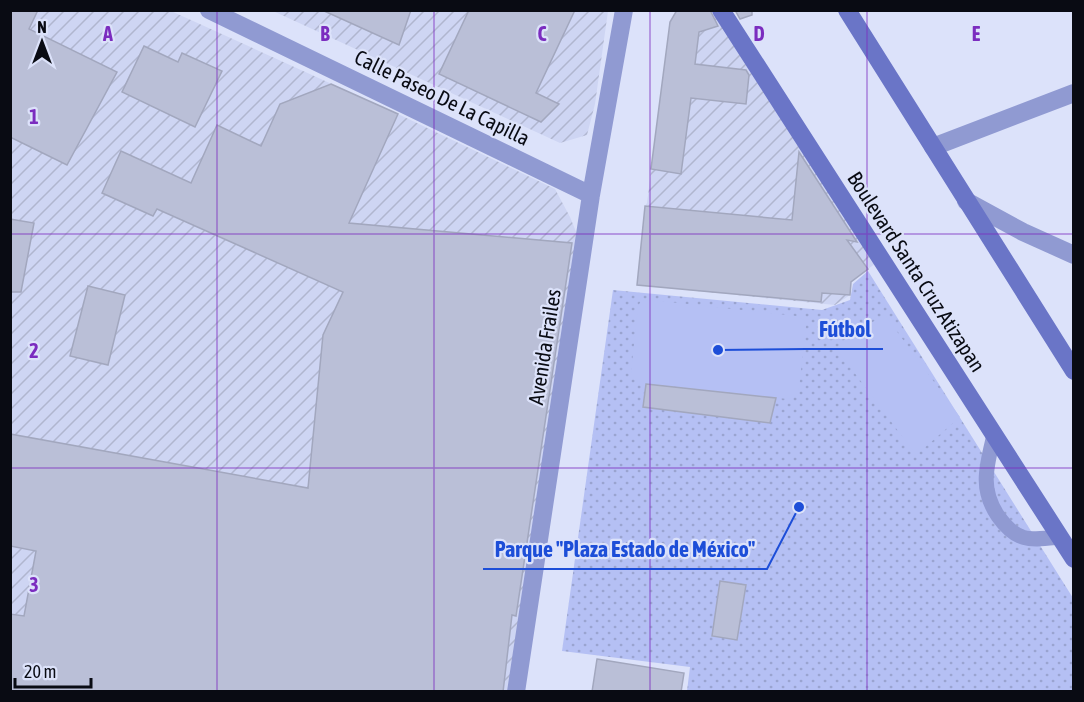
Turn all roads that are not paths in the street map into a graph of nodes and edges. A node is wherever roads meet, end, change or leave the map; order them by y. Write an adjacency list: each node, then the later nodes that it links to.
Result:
1 (209, 10): 7 (street, Calle Paseo De La Capilla)
2 (624, 10): 7 (street, Avenida Frailes)
3 (721, 10): 11 (main road, Boulevard Santa Cruz Atizapan)
4 (847, 10): 6 (main road)
5 (1074, 93): 6 (street)
6 (933, 147): 8 (main road)
7 (591, 195): 14 (street, Avenida Frailes)
8 (966, 201): 9 (street); 10 (main road)
9 (1074, 255)
10 (1072, 361)
11 (994, 435): 12 (main road, Boulevard Santa Cruz Atizapan); 12 (lane)
12 (1060, 537): 13 (main road, Boulevard Santa Cruz Atizapan)
13 (1074, 559)
14 (516, 692)

